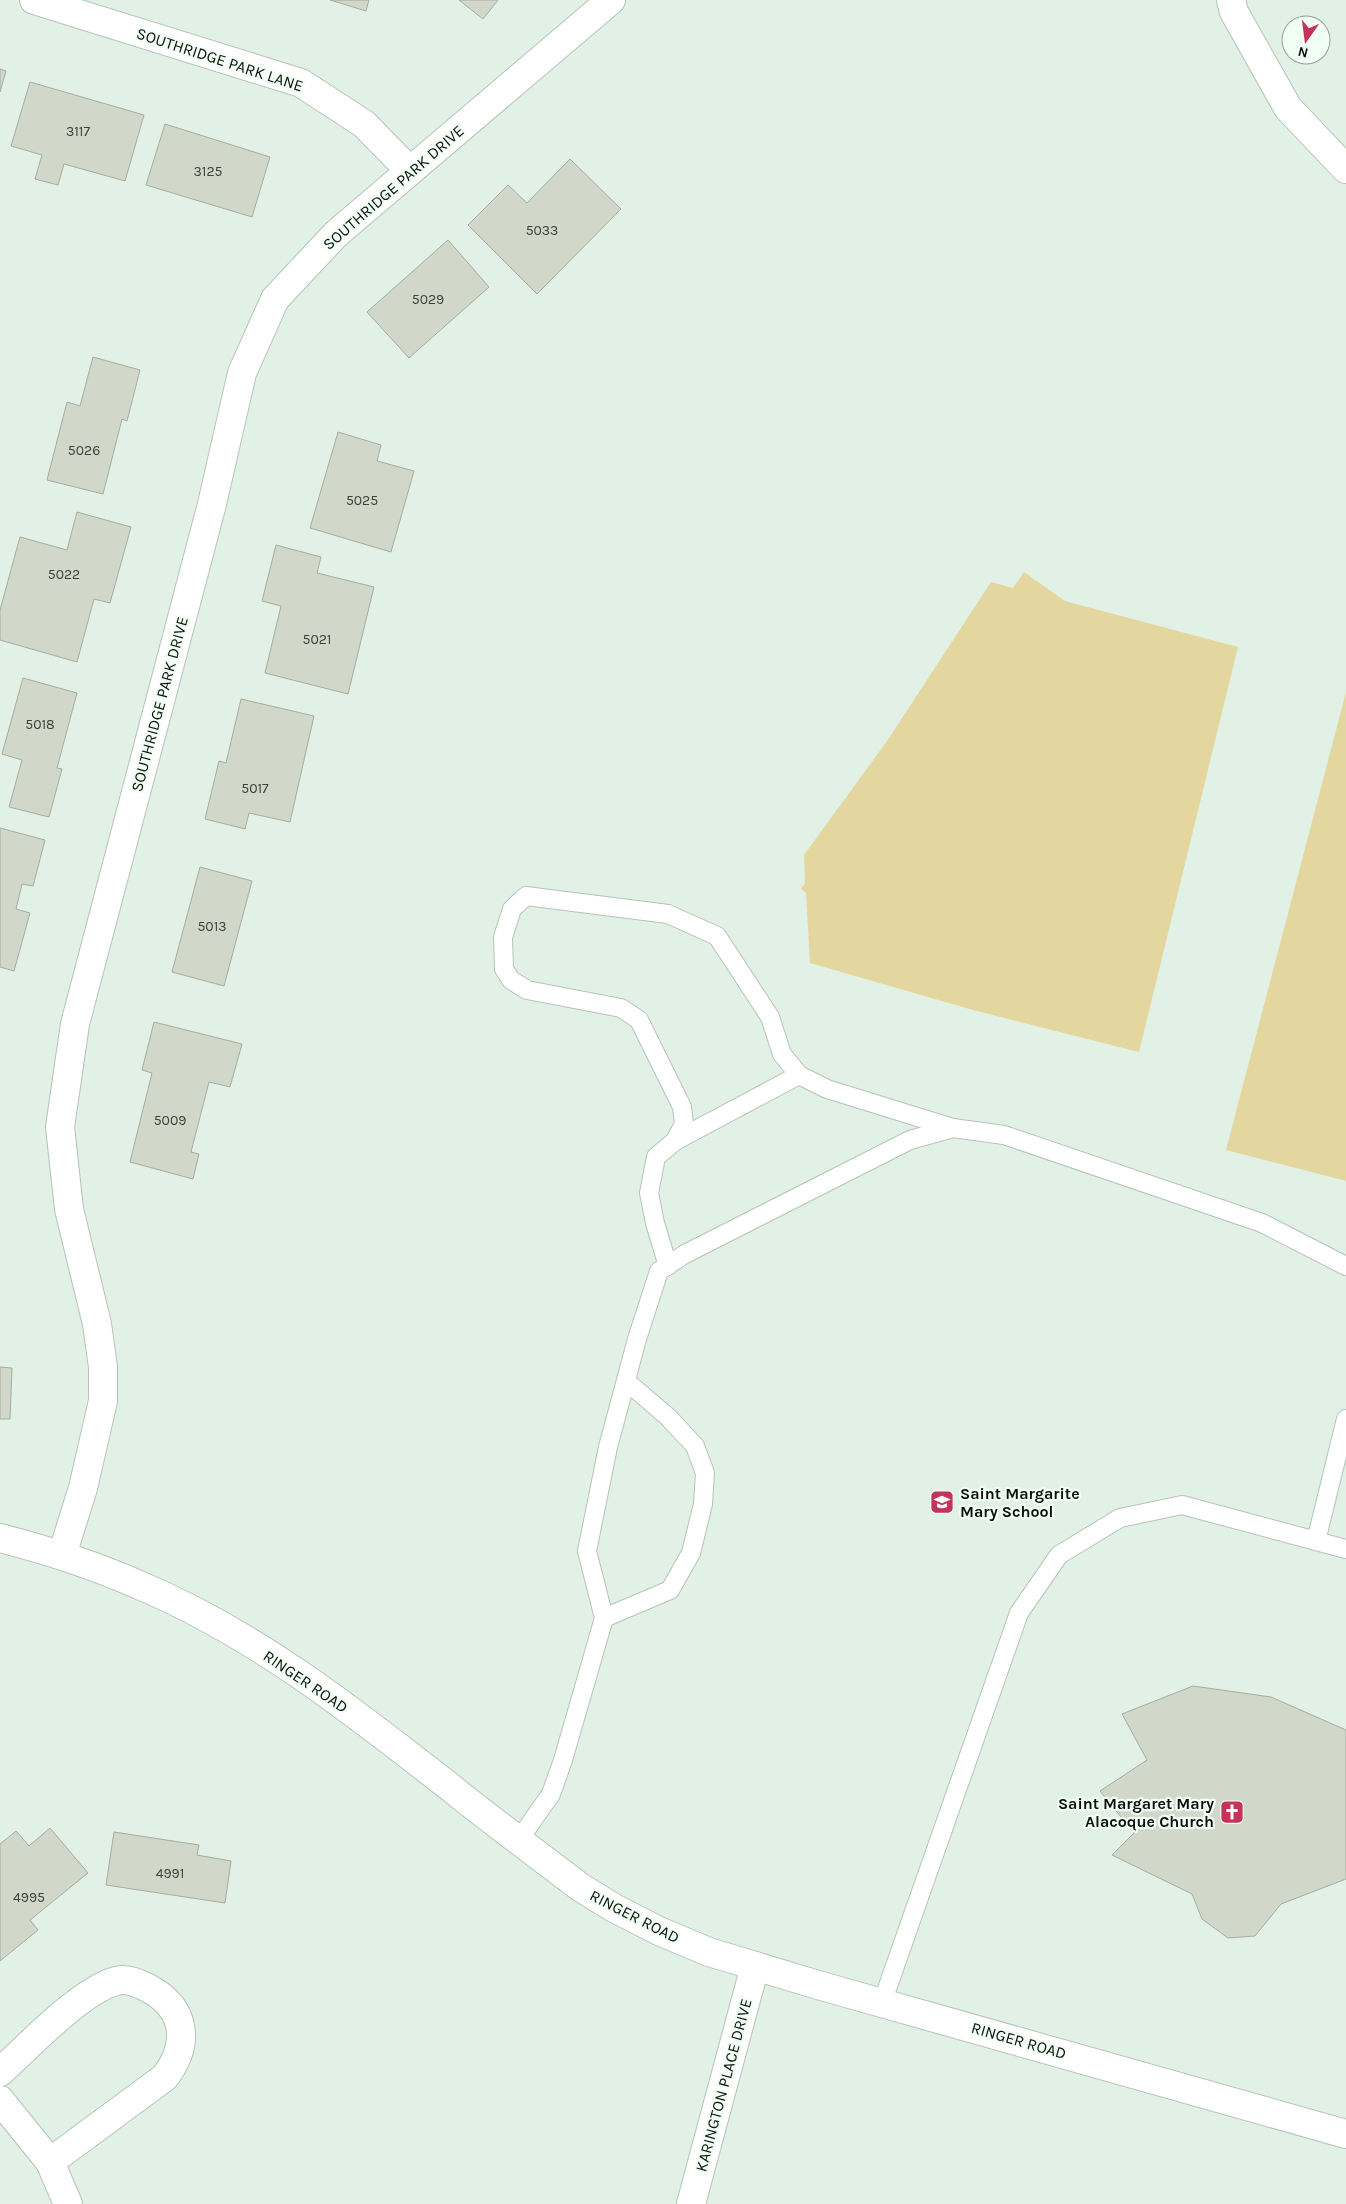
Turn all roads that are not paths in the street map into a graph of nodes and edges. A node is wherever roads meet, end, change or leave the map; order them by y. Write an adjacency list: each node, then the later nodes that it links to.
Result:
1 (34, 0): 5 (street, SOUTHRIDGE PARK LANE)
2 (611, 0): 5 (street, SOUTHRIDGE PARK DRIVE)
3 (1231, 0): 4 (street)
4 (1346, 169)
5 (410, 171): 16 (street, SOUTHRIDGE PARK DRIVE)
6 (798, 1076): 7 (lane); 8 (lane); 8 (lane)
7 (953, 1128): 9 (lane); 10 (lane)
8 (675, 1141): 9 (lane)
9 (668, 1266): 11 (lane)
10 (1346, 1266)
11 (626, 1381): 17 (lane); 17 (lane)
12 (1346, 1419): 14 (lane)
13 (0, 1538): 16 (street, RINGER ROAD)
14 (1316, 1541): 15 (lane); 20 (lane)
15 (1346, 1549)
16 (62, 1555): 18 (street, RINGER ROAD)
17 (604, 1618): 18 (lane)
18 (518, 1841): 19 (street, RINGER ROAD)
19 (755, 1966): 20 (street, RINGER ROAD); 26 (street, KARINGTON PLACE DRIVE)
20 (882, 2003): 23 (street, RINGER ROAD)
21 (0, 2072): 24 (street)
22 (0, 2100): 24 (street)
23 (1346, 2134)
24 (50, 2162): 25 (street)
25 (68, 2204)
26 (691, 2204)

